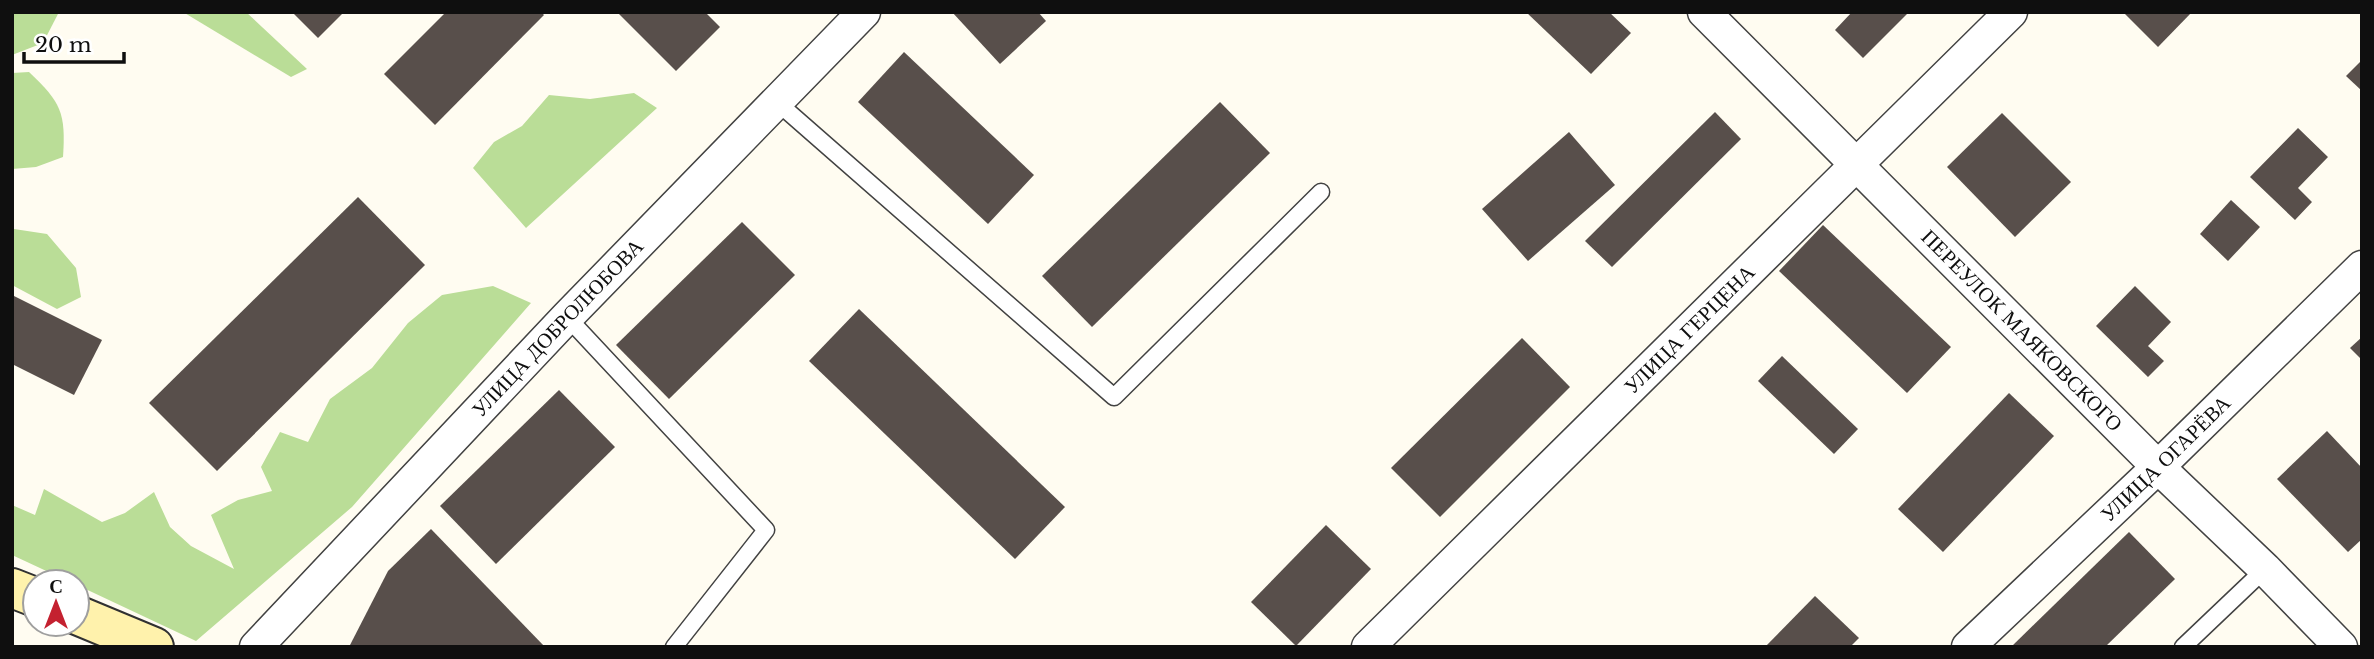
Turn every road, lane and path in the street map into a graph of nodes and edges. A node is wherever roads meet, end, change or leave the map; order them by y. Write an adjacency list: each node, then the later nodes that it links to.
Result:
1 (864, 12): 4 (street, УЛИЦА ДОБРОЛЮБОВА)
2 (1704, 12): 5 (street, ПЕРЕУЛОК МАЯКОВСКОГО)
3 (2011, 12): 5 (street, УЛИЦА ГЕРЦЕНА)
4 (777, 102): 6 (lane); 8 (street, УЛИЦА ДОБРОЛЮБОВА)
5 (1856, 166): 9 (street, ПЕРЕУЛОК МАЯКОВСКОГО); 15 (street, УЛИЦА ГЕРЦЕНА)
6 (1321, 192)
7 (2362, 267): 9 (street, УЛИЦА ОГАРЁВА)
8 (567, 317): 13 (street, УЛИЦА ДОБРОЛЮБОВА); 14 (lane)
9 (2158, 467): 10 (street, ПЕРЕУЛОК МАЯКОВСКОГО); 16 (street, УЛИЦА ОГАРЁВА)
10 (2265, 569): 17 (lane); 18 (street, ПЕРЕУЛОК МАЯКОВСКОГО)
11 (91, 621): 12 (street)
12 (153, 647)
13 (256, 647)
14 (674, 647)
15 (1368, 647)
16 (1968, 647)
17 (2183, 647)
18 (2341, 647)

